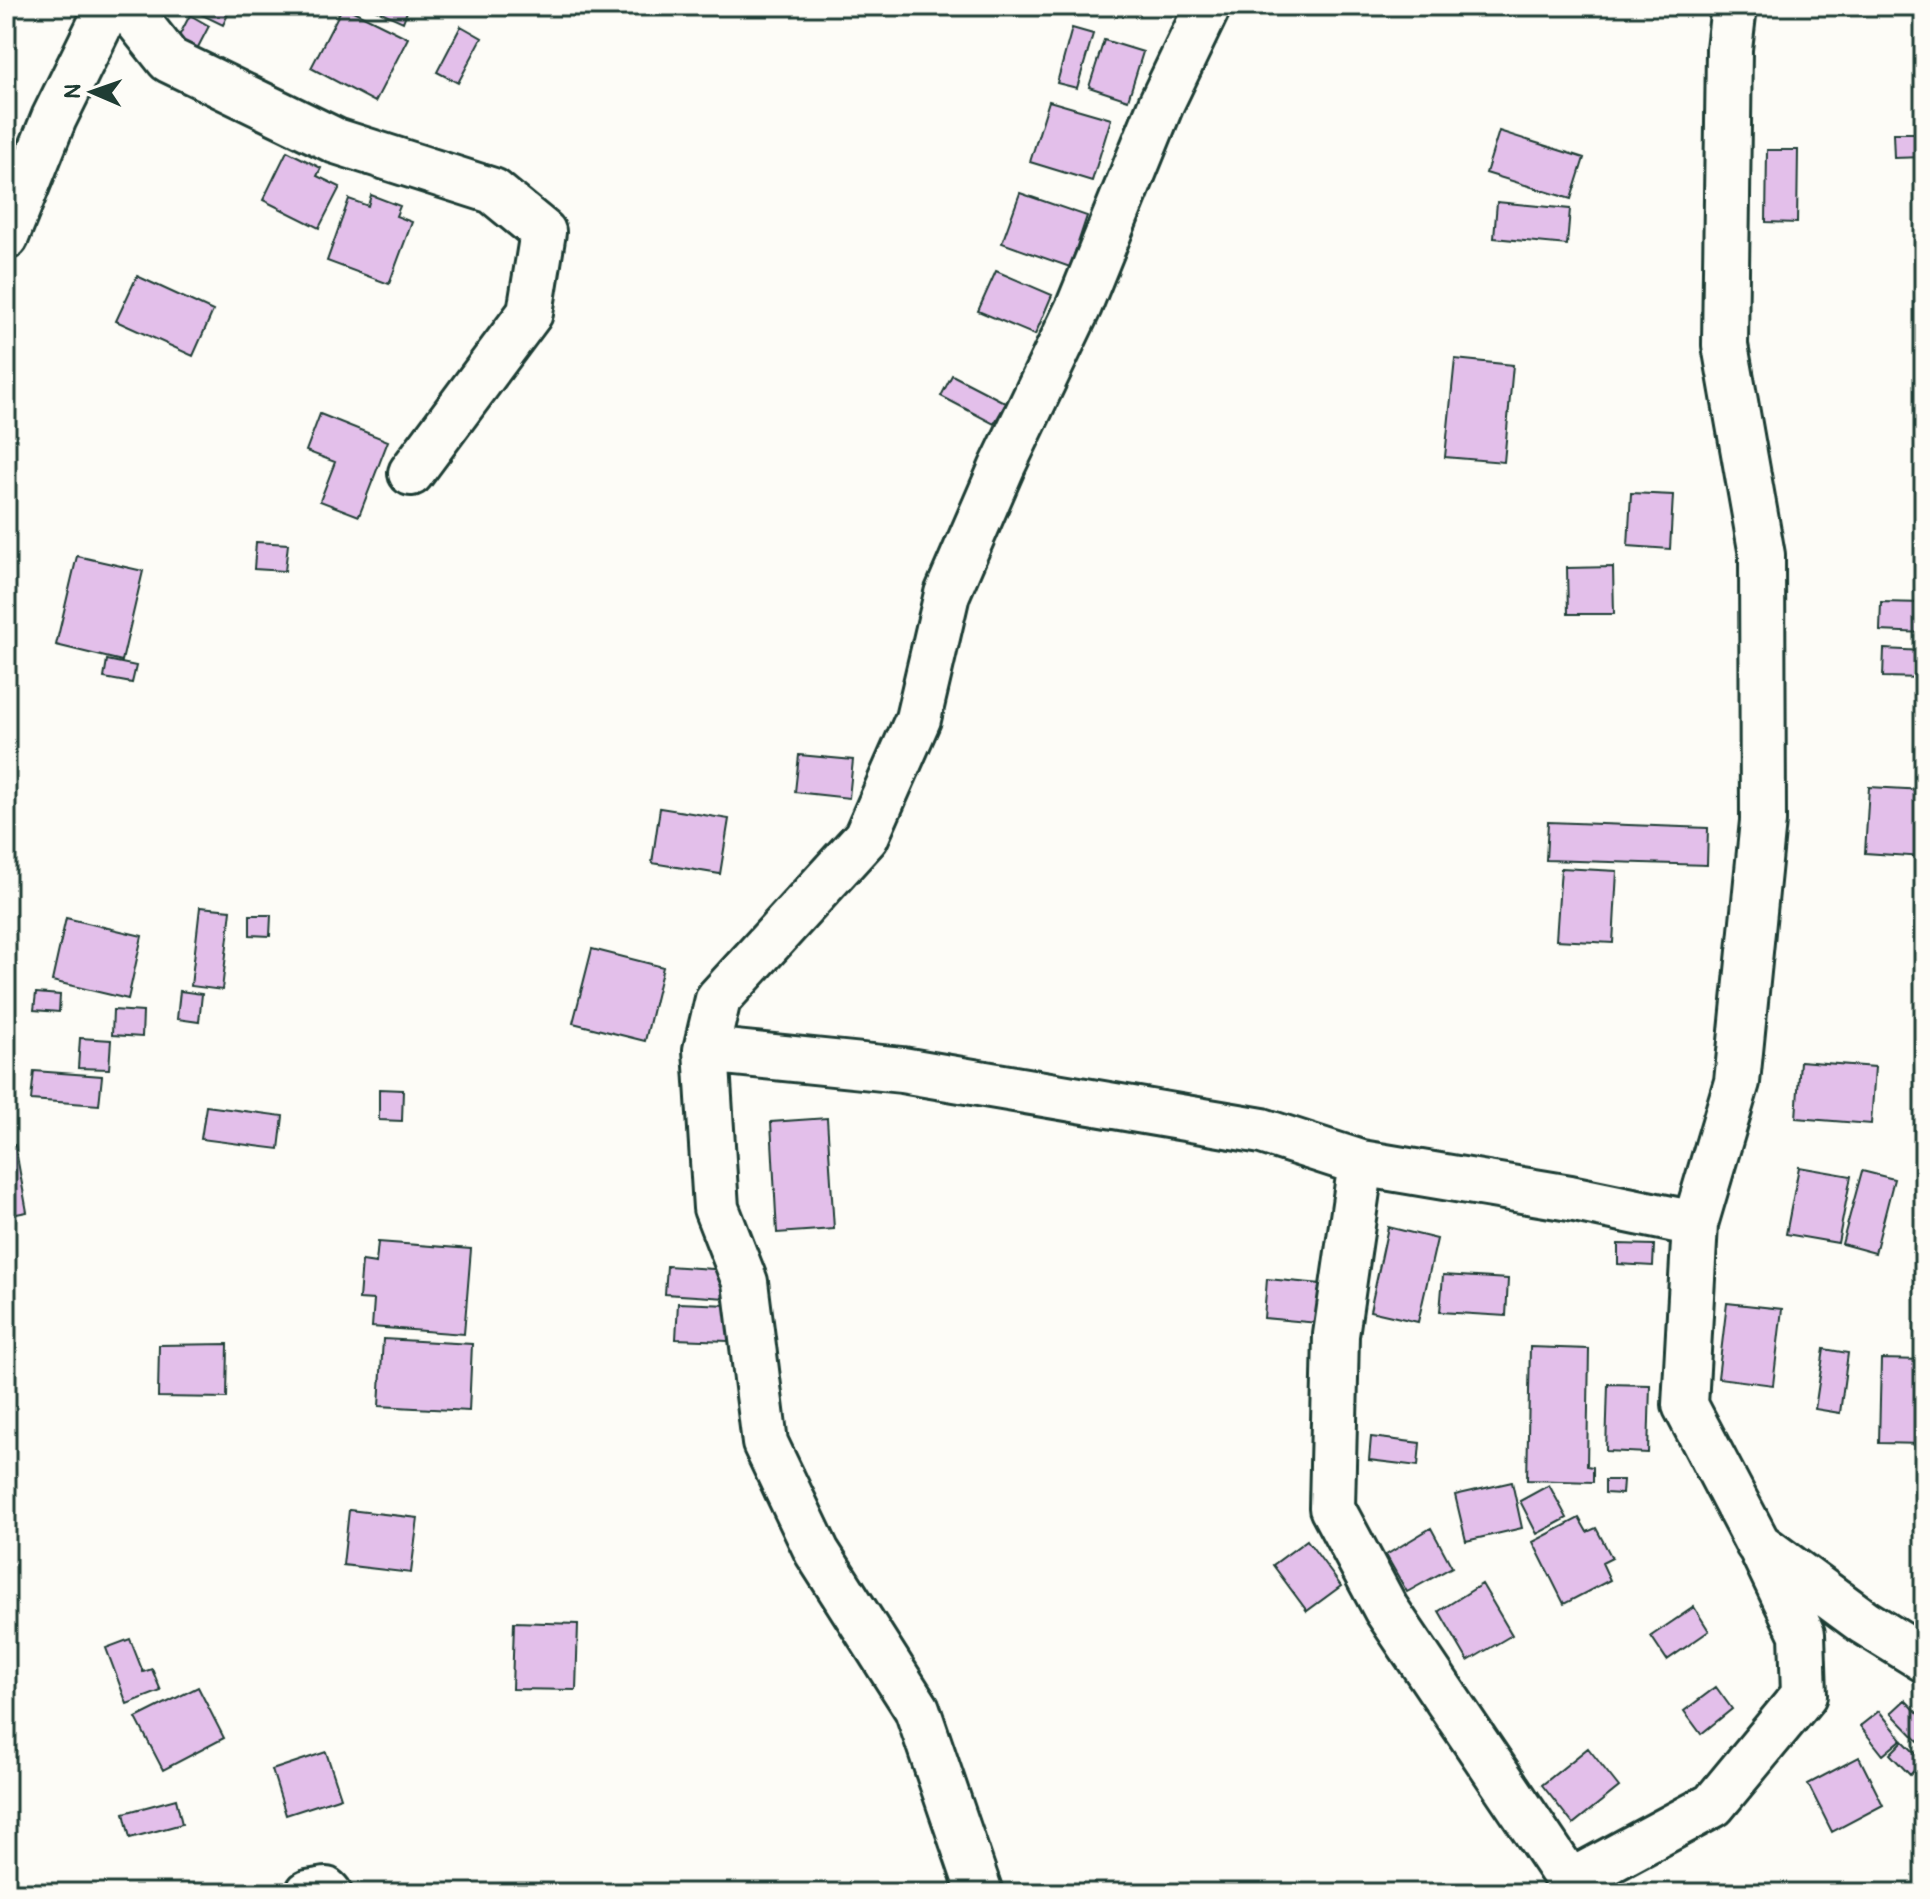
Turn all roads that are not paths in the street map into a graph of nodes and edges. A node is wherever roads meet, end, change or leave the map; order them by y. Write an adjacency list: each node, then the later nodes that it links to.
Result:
1 (109, 6): 5 (street)
2 (126, 6): 6 (street)
3 (1208, 6): 7 (street)
4 (1734, 6): 9 (street)
5 (6, 237)
6 (411, 473)
7 (706, 1050): 8 (street); 15 (street)
8 (1361, 1163): 9 (street); 12 (street)
9 (1695, 1224): 10 (street)
10 (1758, 1544): 11 (street); 12 (street)
11 (1924, 1659)
12 (1567, 1887)
13 (308, 1893): 14 (street)
14 (329, 1893)
15 (980, 1893)

